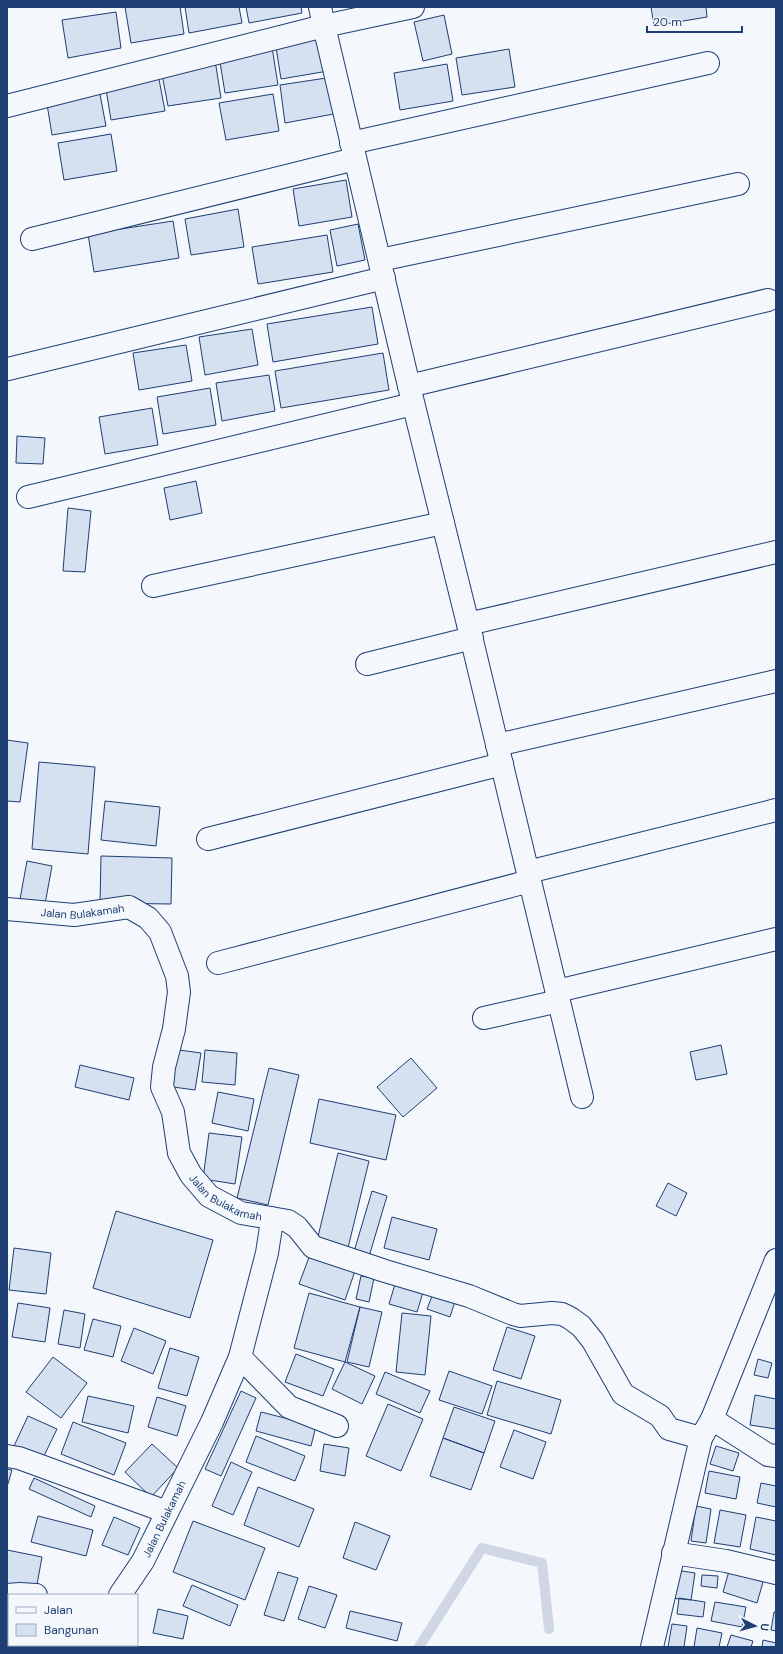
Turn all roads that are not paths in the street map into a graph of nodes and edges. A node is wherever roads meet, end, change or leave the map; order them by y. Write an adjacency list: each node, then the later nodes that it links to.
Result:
1 (413, 7): 2 (street)
2 (322, 17): 4 (street); 5 (street)
3 (708, 63): 5 (street)
4 (7, 106)
5 (353, 151): 7 (street); 8 (street)
6 (738, 184): 8 (street)
7 (32, 239)
8 (382, 269): 10 (street); 11 (street)
9 (768, 300): 11 (street)
10 (8, 370)
11 (411, 395): 12 (street); 13 (street)
12 (28, 497)
13 (443, 524): 15 (street); 16 (street)
14 (776, 552): 16 (street)
15 (153, 586)
16 (470, 631): 17 (street); 19 (street)
17 (367, 664)
18 (776, 681): 19 (street)
19 (500, 754): 21 (street); 22 (street)
20 (776, 810): 22 (street)
21 (208, 838)
22 (529, 876): 25 (street); 26 (street)
23 (7, 909): 29 (street, Jalan Bulakamah)
24 (776, 939): 26 (street)
25 (218, 963)
26 (558, 996): 27 (street); 28 (street)
27 (484, 1018)
28 (582, 1097)
29 (271, 1218): 32 (street, Jalan Bulakamah); 35 (street)
30 (776, 1260): 31 (street)
31 (767, 1310): 33 (street)
32 (240, 1357): 34 (street); 38 (street, Jalan Bulakamah)
33 (712, 1419): 35 (street); 37 (street)
34 (337, 1426)
35 (701, 1438): 39 (street)
36 (7, 1456): 38 (street)
37 (776, 1456)
38 (168, 1512): 41 (street, Jalan Bulakamah)
39 (673, 1553): 40 (street); 42 (street)
40 (776, 1573)
41 (121, 1594)
42 (652, 1647)

